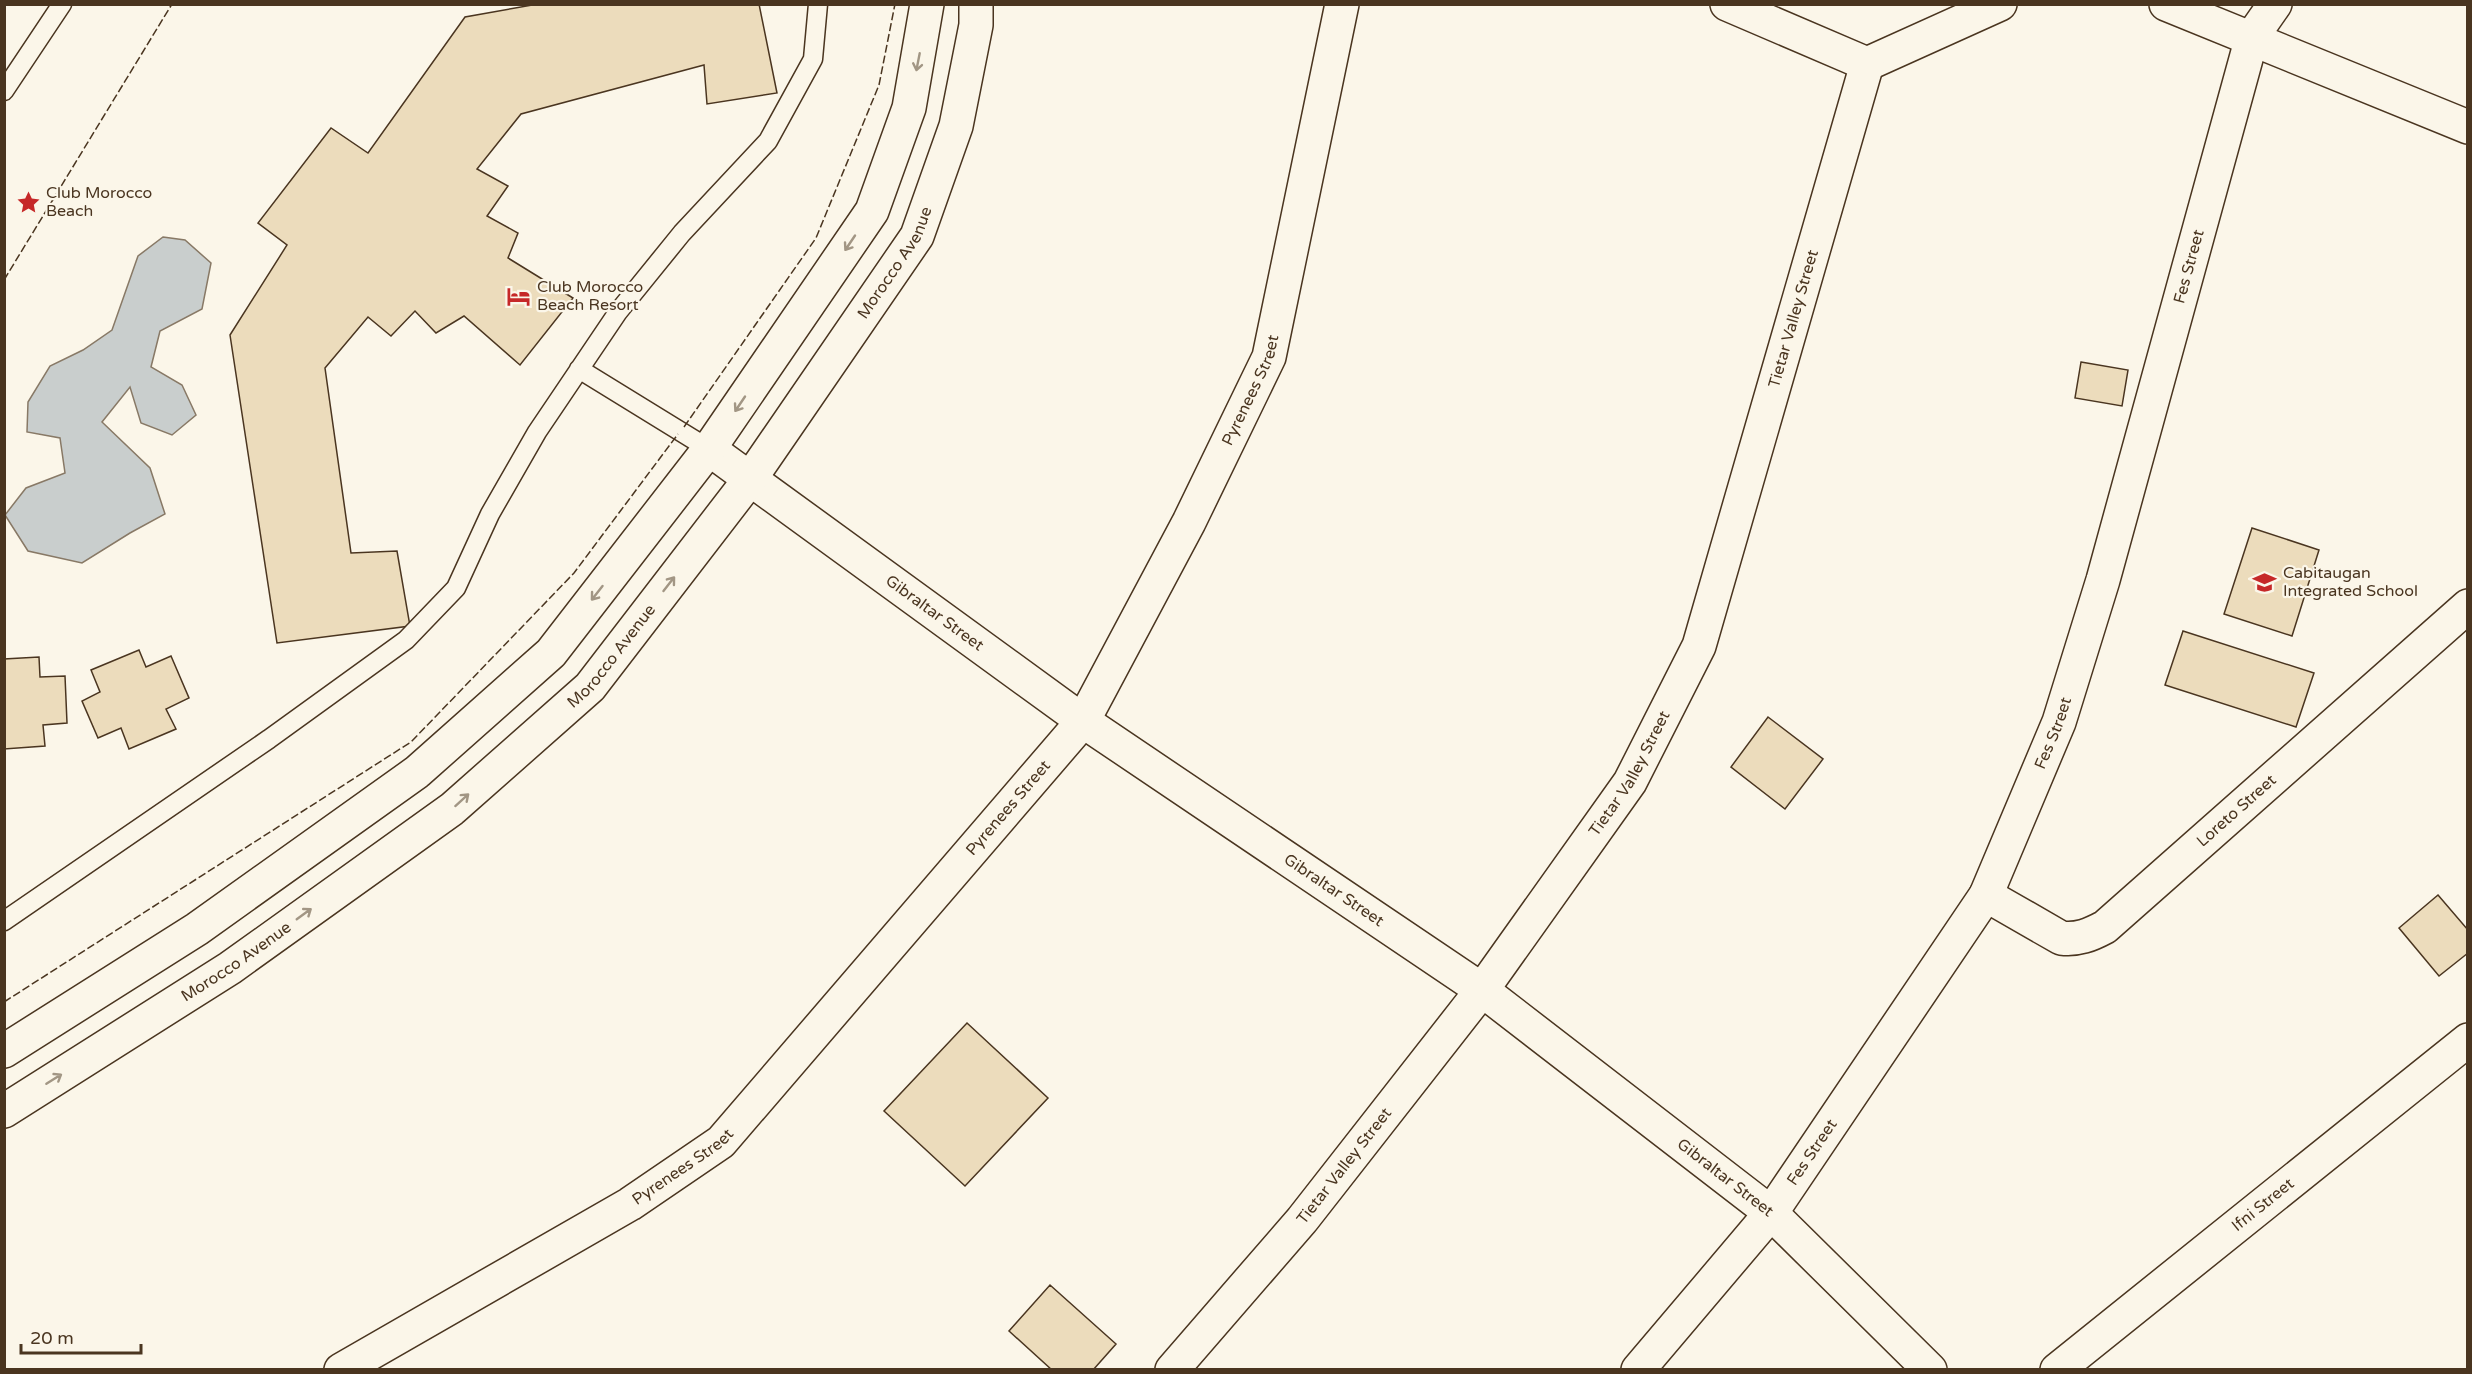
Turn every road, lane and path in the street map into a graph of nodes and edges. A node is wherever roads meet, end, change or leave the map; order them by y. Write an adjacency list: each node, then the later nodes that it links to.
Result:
1 (62, 4): 12 (lane)
2 (818, 4): 14 (lane)
3 (927, 4): 15 (street, one-way to 15)
4 (976, 4): 16 (street, Morocco Avenue)
5 (1342, 4): 18 (street, Pyrenees Street)
6 (1727, 4): 11 (street)
7 (2000, 4): 11 (street)
8 (2166, 4): 10 (street)
9 (2275, 4): 10 (street, Fes Street)
10 (2253, 38): 13 (street); 19 (street, Fes Street)
11 (1867, 64): 21 (street, Tietar Valley Street)
12 (4, 91)
13 (2468, 127)
14 (579, 369): 15 (lane); 20 (lane)
15 (708, 449): 16 (street, Gibraltar Street); 23 (street, one-way to 23)
16 (750, 479): 18 (street, Gibraltar Street); 24 (street, Morocco Avenue, one-way to 16)
17 (2468, 606): 19 (street, Loreto Street)
18 (1083, 721): 21 (street, Gibraltar Street); 26 (street, Pyrenees Street)
19 (1986, 895): 25 (street, Fes Street)
20 (4, 921)
21 (1482, 990): 25 (street, Gibraltar Street); 27 (street, Tietar Valley Street)
22 (2468, 1040): 30 (street, Ifni Street)
23 (4, 1051)
24 (4, 1111)
25 (1771, 1213): 28 (street, Fes Street); 29 (street, Gibraltar Street)
26 (341, 1370)
27 (1172, 1370)
28 (1638, 1370)
29 (1930, 1370)
30 (2057, 1370)

